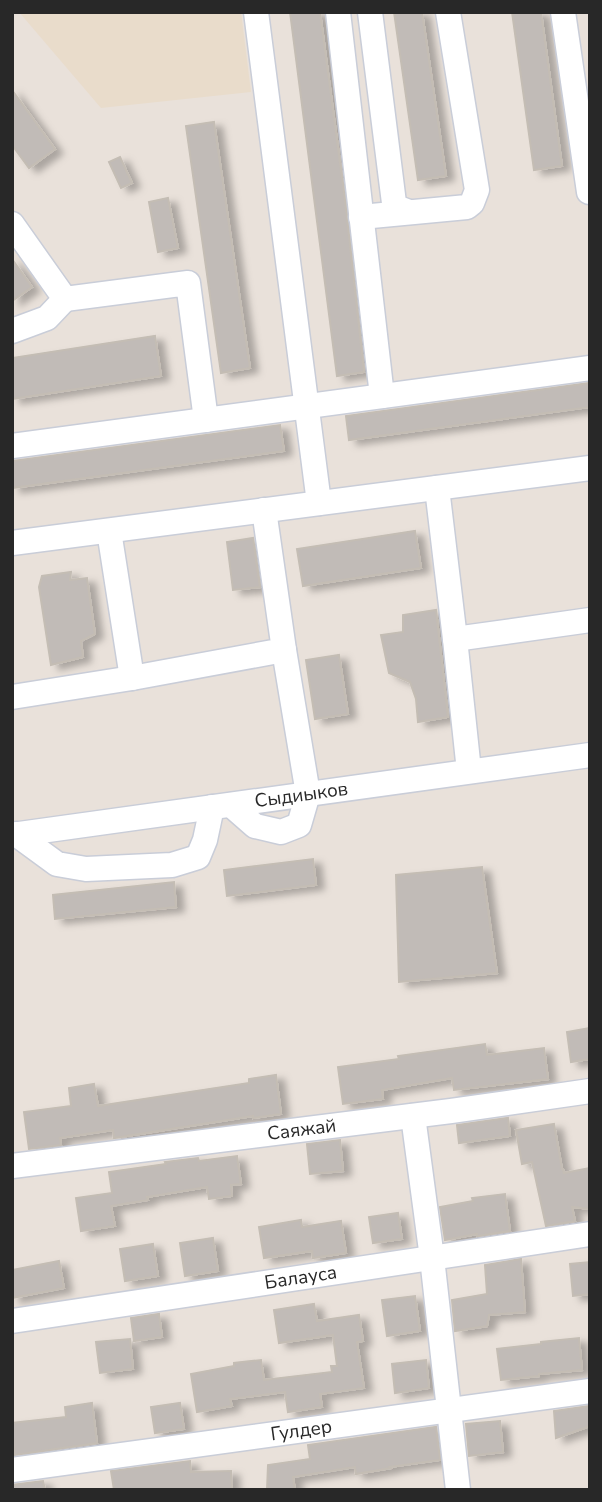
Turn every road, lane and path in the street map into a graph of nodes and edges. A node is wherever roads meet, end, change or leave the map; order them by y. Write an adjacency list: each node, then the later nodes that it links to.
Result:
1 (256, 12): 14 (street)
2 (338, 12): 8 (street)
3 (370, 12): 7 (street)
4 (448, 12): 7 (street)
5 (563, 12): 6 (street)
6 (589, 192)
7 (409, 212): 8 (street)
8 (361, 216): 13 (street)
9 (12, 224): 10 (street)
10 (65, 299): 11 (street); 15 (street)
11 (12, 331)
12 (590, 368): 13 (street)
13 (382, 396): 14 (street)
14 (307, 406): 15 (street); 19 (street)
15 (206, 420): 16 (street)
16 (12, 446)
17 (590, 468): 18 (street)
18 (437, 488): 19 (street); 24 (street)
19 (319, 503): 20 (street)
20 (264, 510): 21 (street); 25 (street)
21 (109, 531): 22 (street); 26 (street)
22 (12, 544)
23 (590, 620): 24 (street)
24 (455, 639): 29 (street)
25 (284, 650): 26 (street); 30 (street)
26 (132, 678): 27 (street)
27 (12, 697)
28 (590, 755): 29 (street, Сыдиыков)
29 (469, 771): 30 (street, Сыдиыков)
30 (308, 794): 31 (street, Сыдиыков); 31 (street)
31 (221, 806): 32 (street, Сыдиыков); 32 (street)
32 (14, 834)
33 (590, 1091): 34 (street, Саяжай)
34 (413, 1116): 35 (street, Саяжай); 37 (street)
35 (12, 1166)
36 (590, 1234): 37 (street, Балауса)
37 (432, 1258): 38 (street, Балауса); 40 (street)
38 (12, 1321)
39 (590, 1391): 40 (street, Гулдер)
40 (450, 1410): 41 (street, Гулдер); 42 (street)
41 (12, 1470)
42 (458, 1490)

